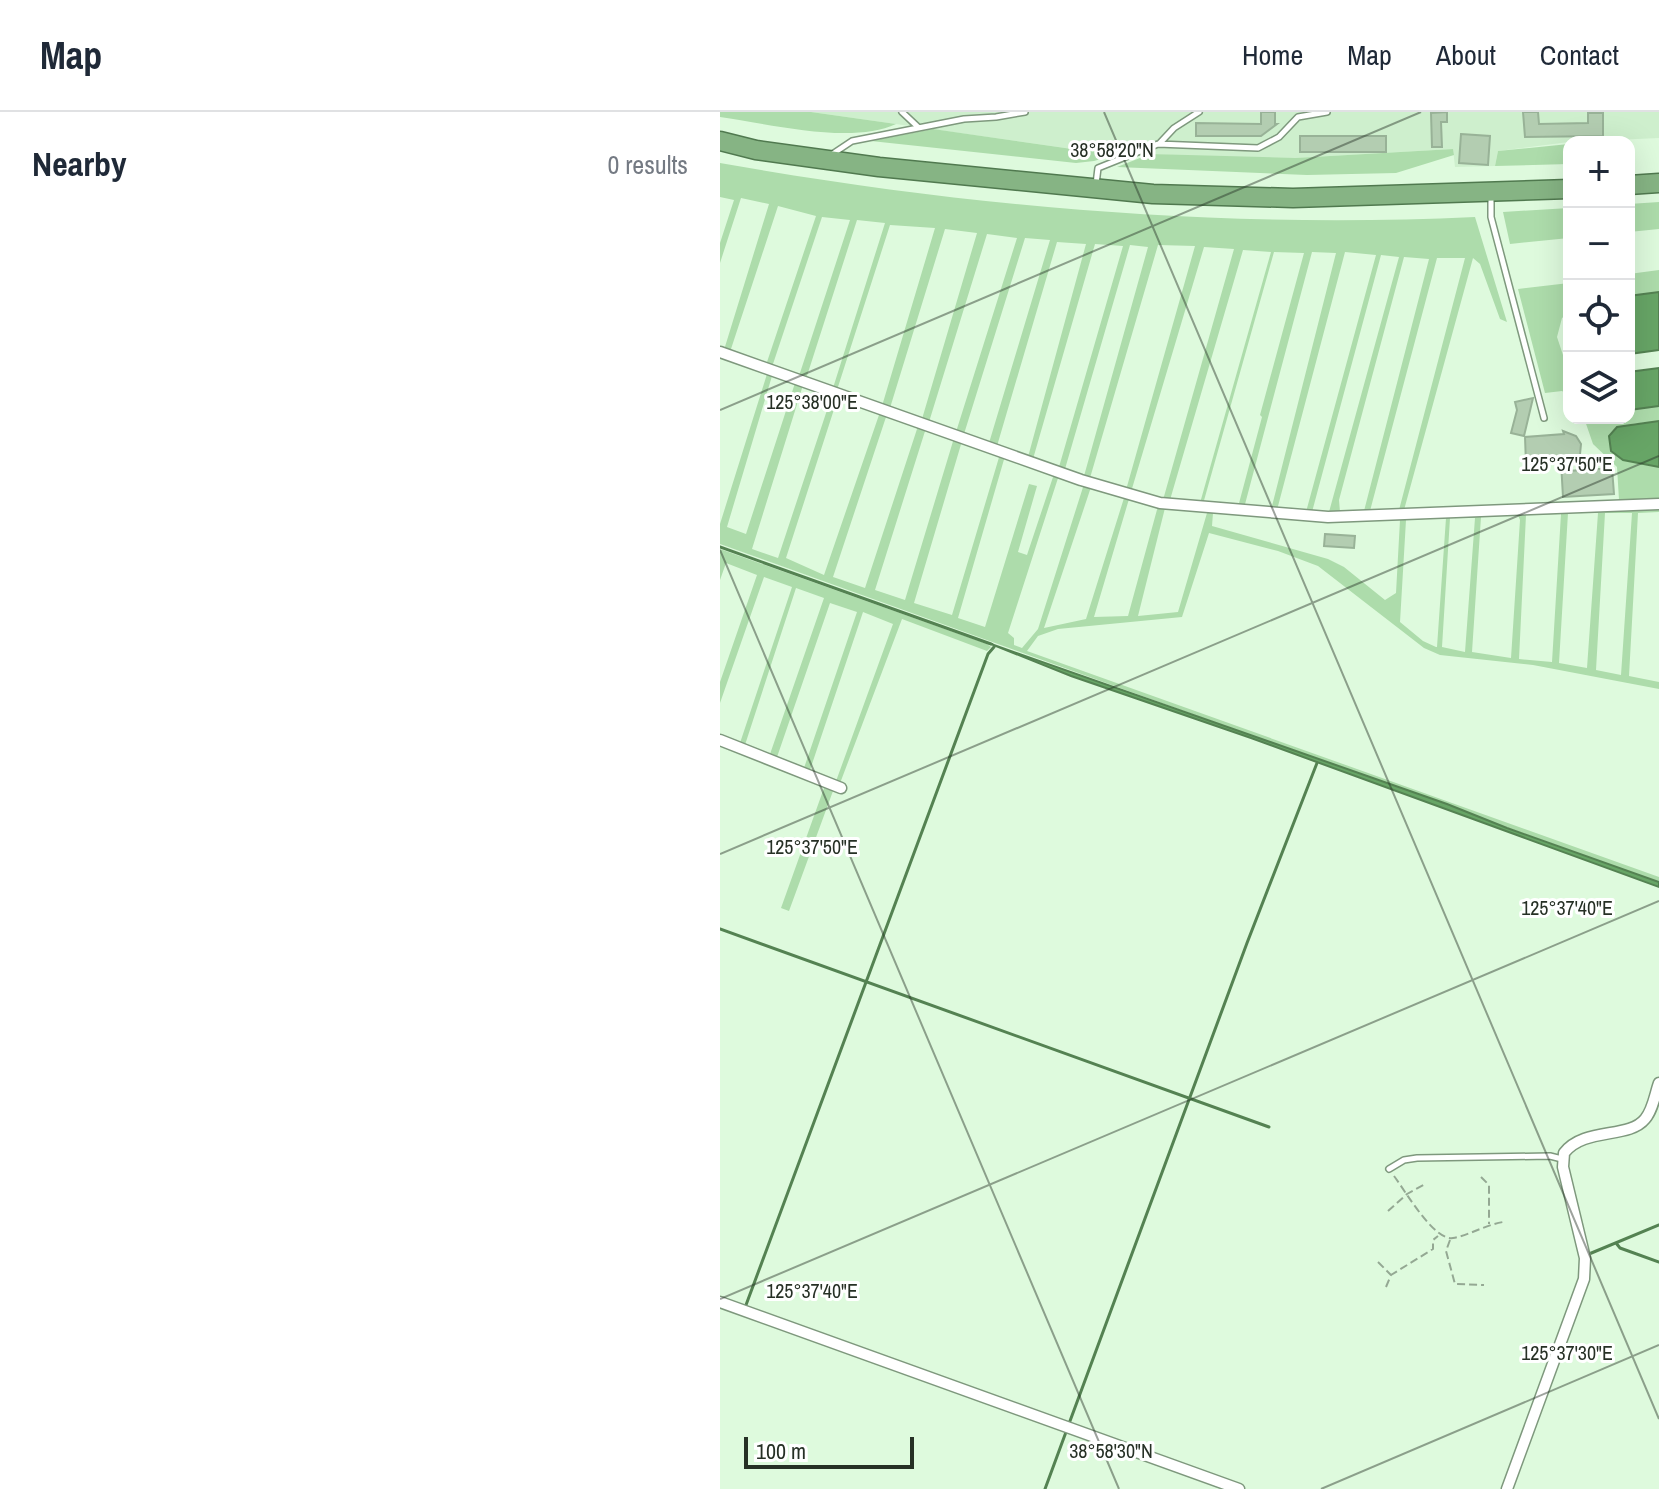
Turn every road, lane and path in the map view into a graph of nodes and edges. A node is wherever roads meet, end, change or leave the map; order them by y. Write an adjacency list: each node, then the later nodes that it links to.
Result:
1 (902, 112): 6 (lane)
2 (1025, 112): 5 (lane)
3 (1199, 112): 8 (lane)
4 (1327, 112): 8 (lane)
5 (964, 115): 6 (lane)
6 (918, 128): 9 (lane)
7 (720, 141): 9 (highway)
8 (1158, 144): 12 (lane)
9 (823, 160): 12 (highway)
10 (1659, 183): 11 (highway)
11 (1635, 185)
12 (1095, 189): 14 (highway)
13 (1563, 189): 14 (highway)
14 (1491, 193): 16 (lane)
15 (720, 352): 17 (street)
16 (1544, 418)
17 (1659, 504)
18 (720, 740): 19 (street)
19 (841, 788)
20 (1659, 1083): 21 (street)
21 (1562, 1159): 22 (lane); 37 (street)
22 (1389, 1169): 25 (path)
23 (1481, 1177): 28 (path)
24 (1425, 1184): 25 (path)
25 (1407, 1194): 26 (path); 29 (path)
26 (1388, 1211)
27 (1503, 1222): 28 (path)
28 (1489, 1224): 30 (path)
29 (1438, 1235): 30 (path); 32 (path)
30 (1450, 1239): 33 (path)
31 (1378, 1262): 32 (path)
32 (1391, 1275): 34 (path)
33 (1484, 1285)
34 (1386, 1287)
35 (720, 1302): 36 (street)
36 (1239, 1489)
37 (1507, 1489)

